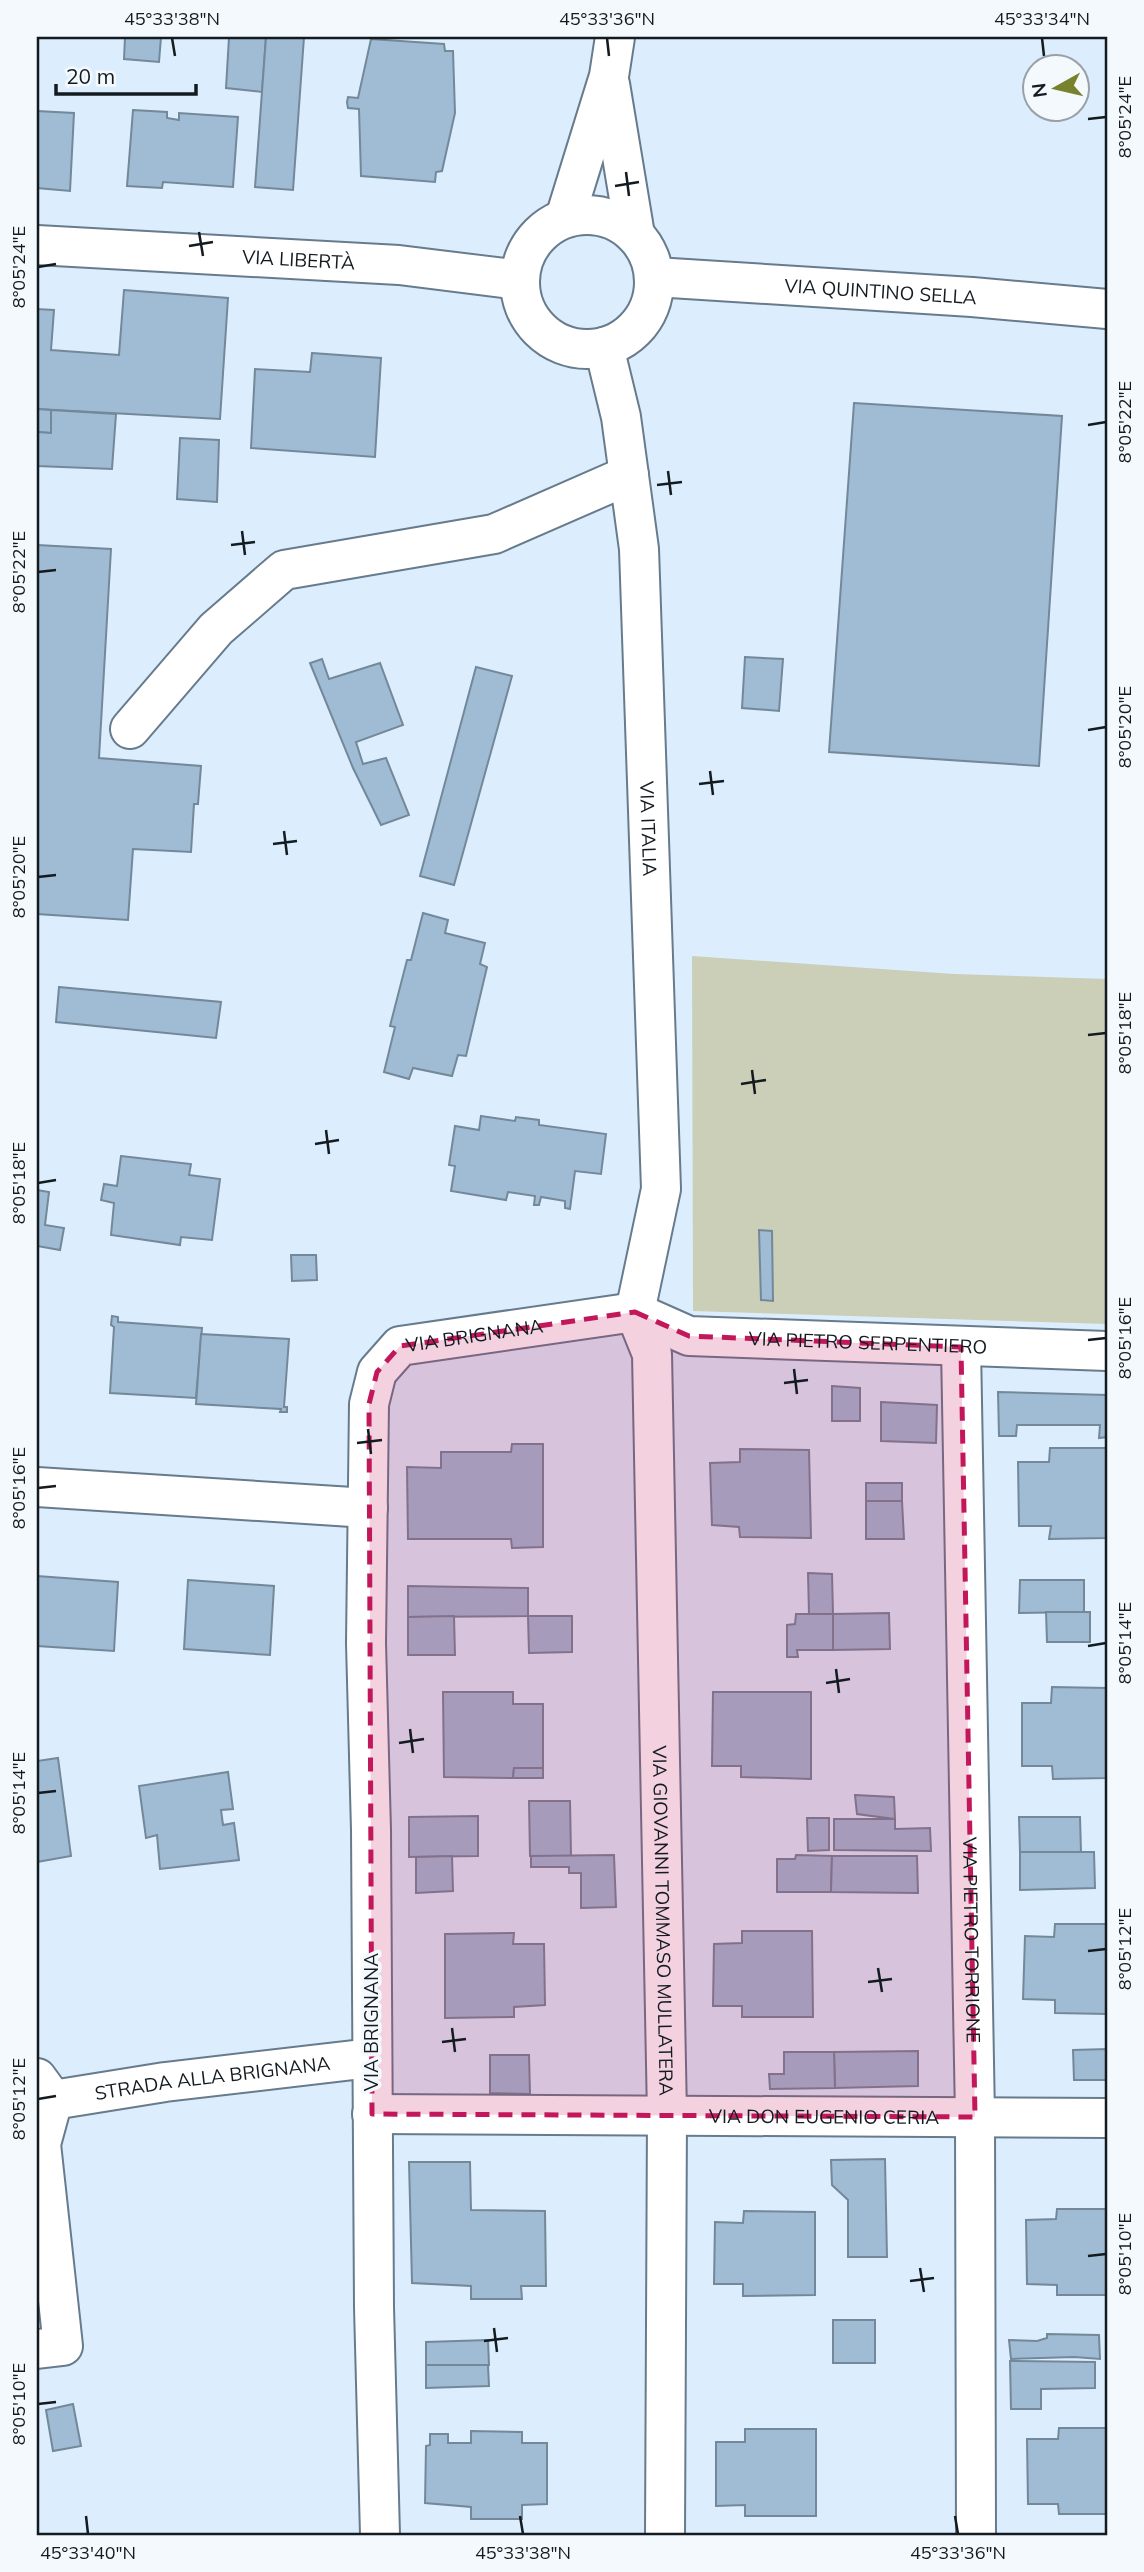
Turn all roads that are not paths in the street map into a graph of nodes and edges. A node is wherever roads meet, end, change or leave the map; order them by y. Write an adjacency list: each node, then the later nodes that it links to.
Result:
1 (615, 37): 2 (street)
2 (609, 76): 3 (street); 4 (street)
3 (565, 218): 4 (street); 7 (street)
4 (635, 235): 6 (street)
5 (37, 244): 7 (street, VIA LIBERTÀ)
6 (654, 277): 8 (street, VIA QUINTINO SELLA); 9 (street)
7 (520, 280): 9 (street)
8 (1107, 309)
9 (604, 347): 10 (street, VIA ITALIA)
10 (629, 475): 11 (street); 12 (street, VIA ITALIA)
11 (130, 729)
12 (635, 1312): 13 (street, VIA PIETRO SERPENTIERO); 16 (street, VIA BRIGNANA); 20 (street, VIA GIOVANNI TOMMASO MULLATERA)
13 (961, 1347): 14 (street, VIA PIETRO SERPENTIERO); 21 (street, VIA PIETRO TORRIONE)
14 (1107, 1352)
15 (37, 1487): 16 (street)
16 (368, 1508): 17 (street, VIA BRIGNANA)
17 (371, 2058): 18 (street, STRADA ALLA BRIGNANA); 19 (street, VIA BRIGNANA)
18 (45, 2089): 23 (street, STRADA ALLA BRIGNANA)
19 (372, 2114): 20 (street, VIA DON EUGENIO CERIA); 24 (street, VIA BRIGNANA)
20 (667, 2115): 21 (street, VIA DON EUGENIO CERIA); 25 (street, VIA GIOVANNI TOMMASO MULLATERA)
21 (975, 2117): 22 (street, VIA DON EUGENIO CERIA); 26 (street, VIA PIETRO TORRIONE)
22 (1107, 2118)
23 (37, 2349)
24 (380, 2535)
25 (665, 2535)
26 (976, 2535)

